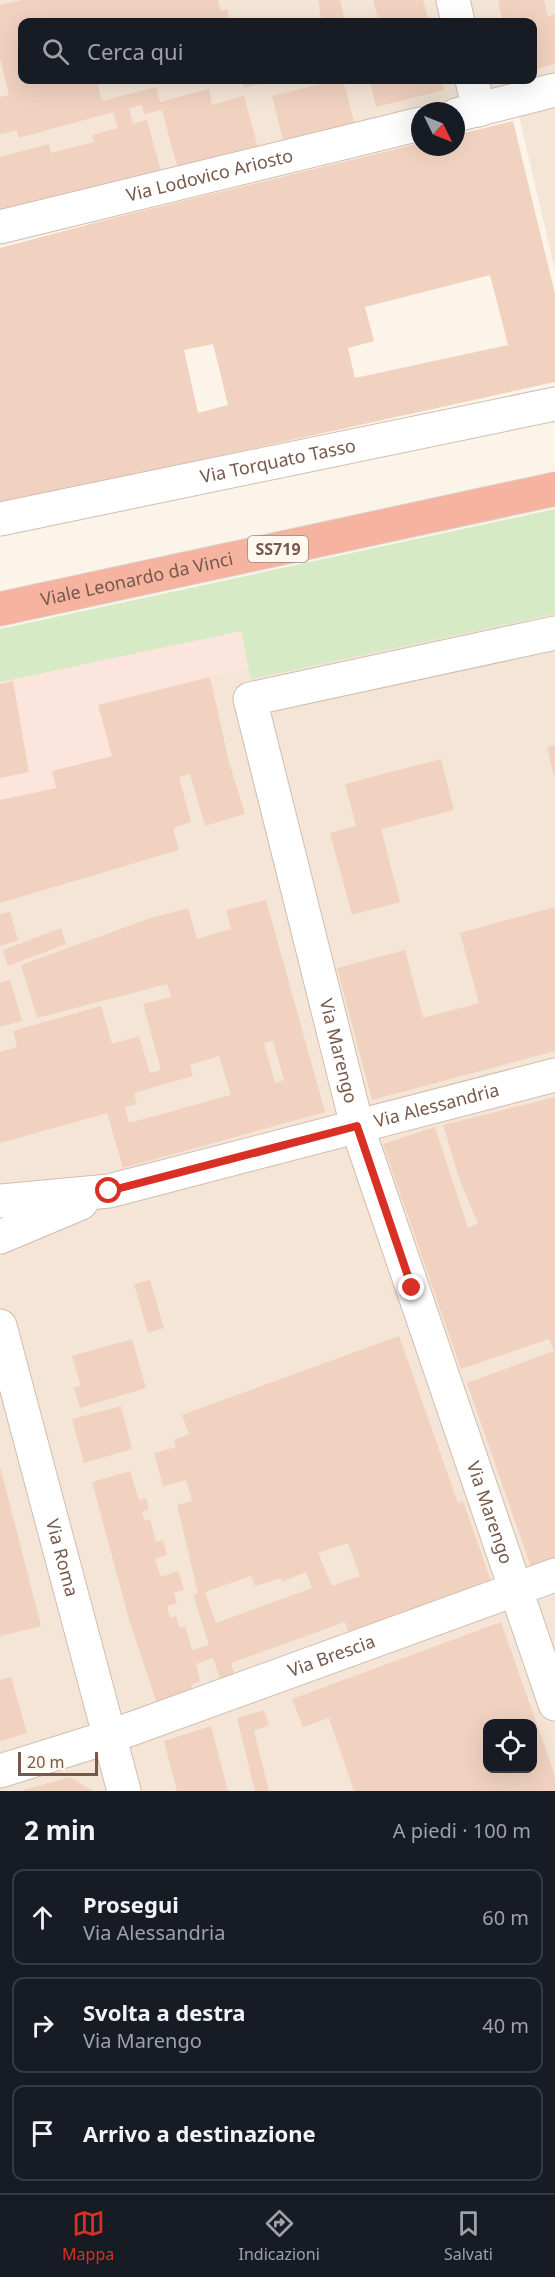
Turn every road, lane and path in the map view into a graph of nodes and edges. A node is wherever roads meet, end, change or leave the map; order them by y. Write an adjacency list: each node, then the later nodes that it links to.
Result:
1 (453, 0): 2 (street)
2 (457, 18)
3 (555, 90): 4 (street)
4 (469, 101)
5 (411, 126): 6 (street, Via Lodovico Ariosto)
6 (0, 227)
7 (555, 404): 9 (street, Via Torquato Tasso)
8 (555, 489): 10 (highway, Viale Leonardo da Vinci / SS719)
9 (0, 519)
10 (0, 609)
11 (555, 633): 13 (street, Via Marengo)
12 (555, 1075): 13 (street, Via Alessandria)
13 (357, 1126): 14 (street, Via Alessandria); 20 (street, Via Marengo)
14 (109, 1191): 15 (street, Via Alessandria); 16 (street, Via Alessandria)
15 (0, 1201)
16 (0, 1237)
17 (0, 1326): 18 (street, Via Roma)
18 (4, 1360): 22 (street, Via Roma)
19 (555, 1575): 20 (street, Via Brescia)
20 (515, 1590): 21 (street, Via Marengo); 22 (street, Via Brescia)
21 (555, 1704)
22 (110, 1737): 23 (street, Via Brescia); 24 (street, Via Roma)
23 (0, 1771)
24 (124, 1791)

